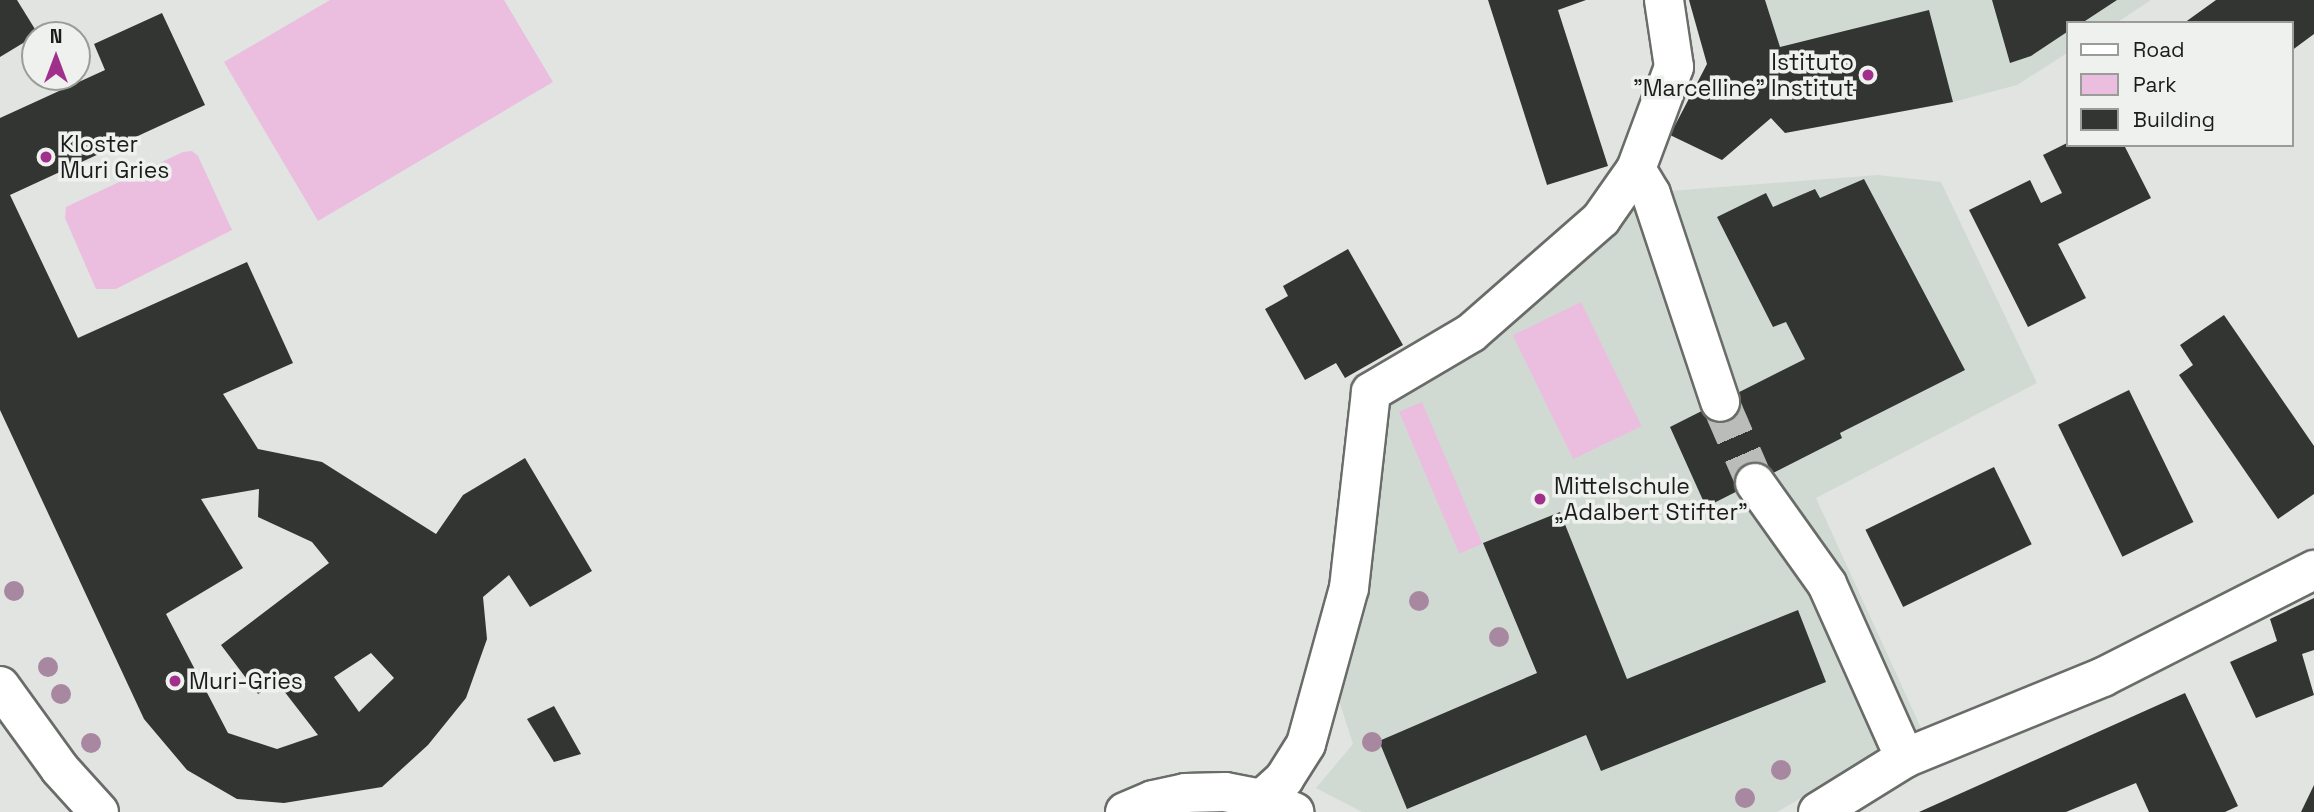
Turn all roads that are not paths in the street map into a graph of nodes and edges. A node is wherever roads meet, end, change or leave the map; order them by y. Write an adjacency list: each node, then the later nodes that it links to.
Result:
1 (1664, 0): 2 (street)
2 (1636, 169): 3 (street); 8 (street)
3 (1720, 402)
4 (1755, 483): 7 (street)
5 (2314, 569): 7 (street)
6 (2, 682): 9 (street)
7 (1905, 758): 11 (street)
8 (1279, 806): 10 (street)
9 (97, 810)
10 (1125, 812)
11 (1818, 812)

